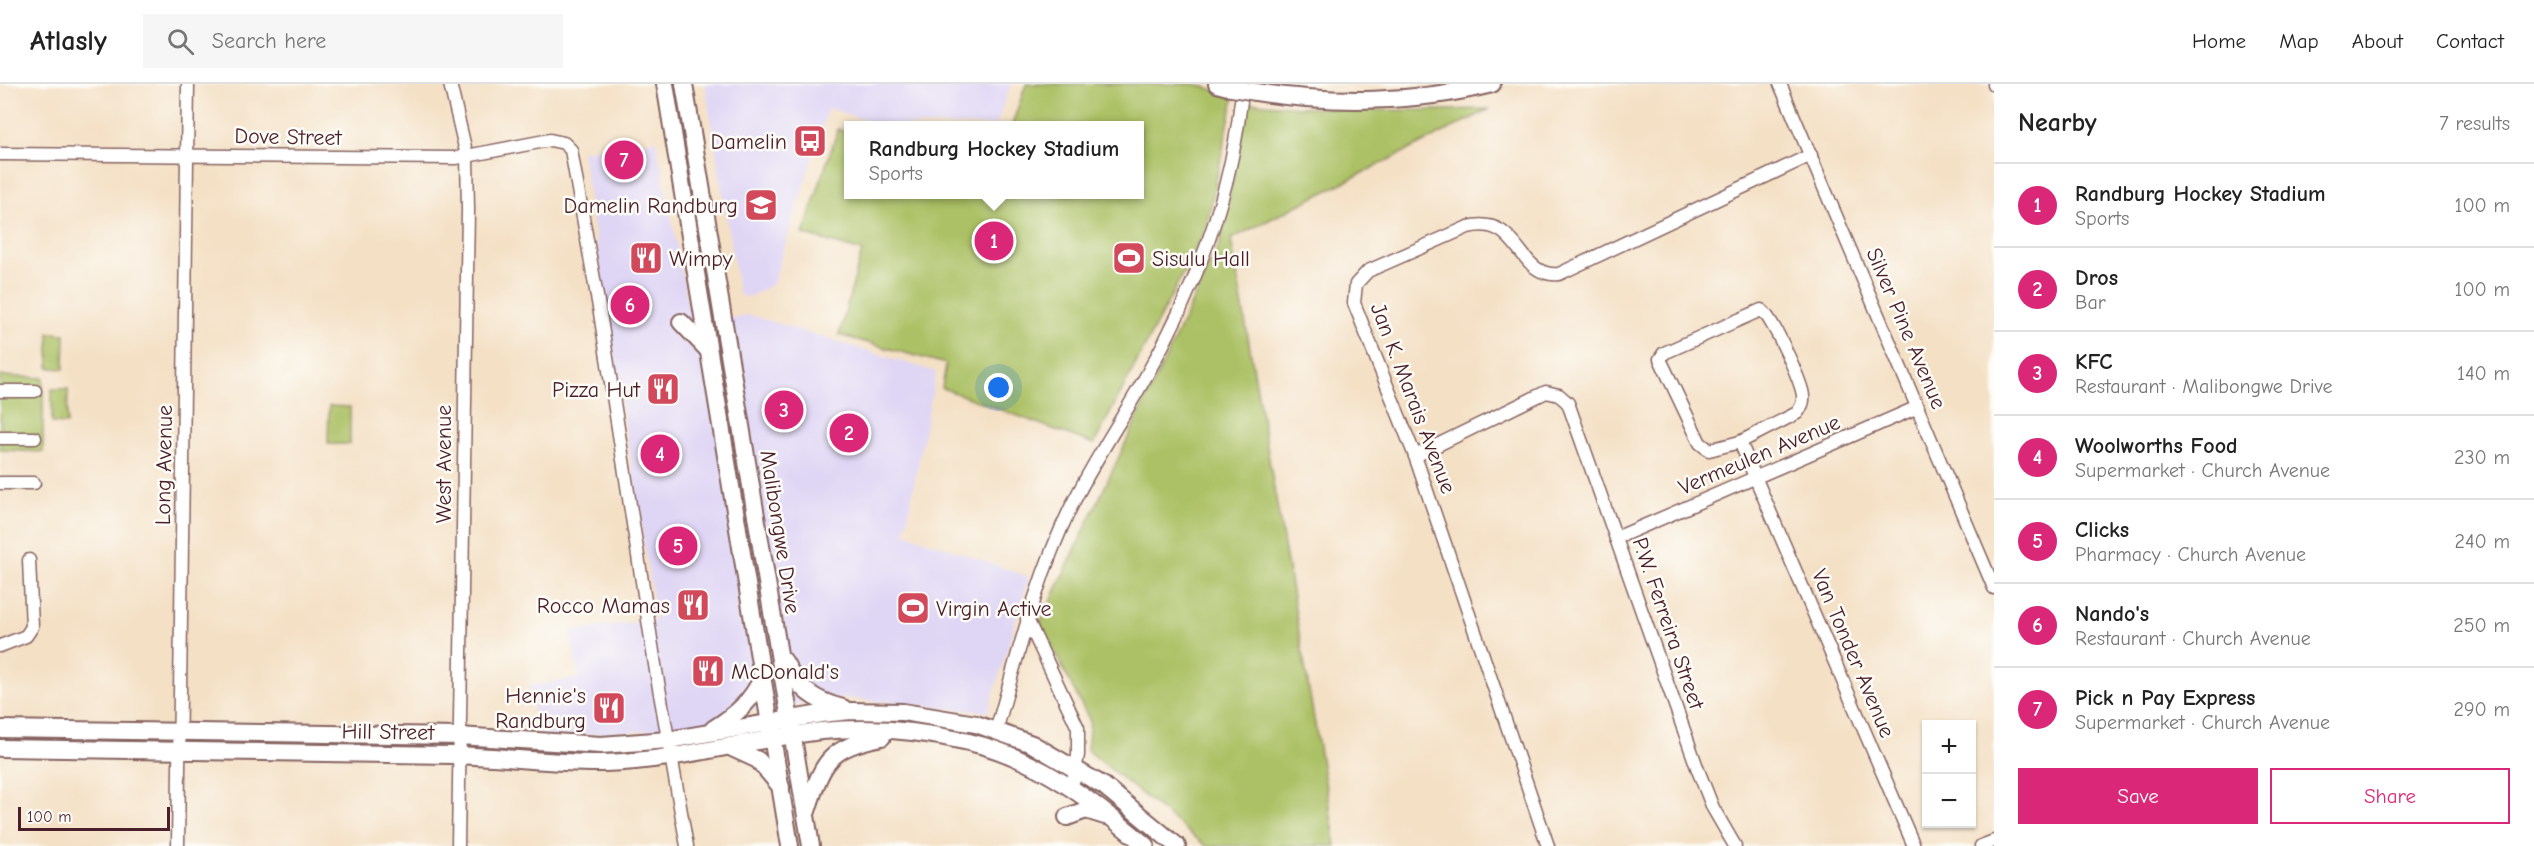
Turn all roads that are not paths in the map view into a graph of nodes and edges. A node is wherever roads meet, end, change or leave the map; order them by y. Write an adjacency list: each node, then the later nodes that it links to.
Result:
1 (188, 84): 10 (street, Long Avenue)
2 (450, 84): 11 (street, West Avenue)
3 (665, 84): 12 (main road, Malibongwe Drive)
4 (684, 84): 31 (main road, Malibongwe Drive)
5 (1492, 84): 7 (main road)
6 (1780, 84): 9 (street, Silver Pine Avenue)
7 (1237, 91): 29 (street)
8 (0, 154): 10 (street, Dove Street)
9 (1811, 155): 16 (street, Silver Pine Avenue); 20 (street, Jan K. Marais Avenue)
10 (187, 156): 11 (street, Dove Street); 38 (street, Long Avenue)
11 (466, 156): 41 (street, West Avenue); 44 (street, Dove Street)
12 (699, 291): 13 (main road, Malibongwe Drive); 13 (main road)
13 (711, 353): 32 (main road, Malibongwe Drive)
14 (0, 391): 15 (street)
15 (35, 391)
16 (1918, 407): 21 (street, Vermeulen Avenue); 27 (street, Silver Pine Avenue)
17 (0, 438): 18 (street)
18 (35, 438)
19 (1740, 442): 19 (street); 21 (street, Van Tonder Avenue)
20 (1415, 456): 24 (street, P.W. Ferreira Street); 61 (street, Jan K. Marais Avenue)
21 (1756, 477): 24 (street, Vermeulen Avenue); 63 (street, Van Tonder Avenue)
22 (0, 483): 23 (street)
23 (34, 483)
24 (1616, 538): 62 (street, P.W. Ferreira Street)
25 (1994, 556): 27 (street)
26 (29, 560): 30 (street)
27 (1984, 565): 28 (street, Silver Pine Avenue)
28 (1994, 588)
29 (1027, 619): 37 (street); 47 (street)
30 (0, 646)
31 (778, 650): 33 (main road); 34 (main road, Malibongwe Drive)
32 (764, 676): 36 (main road, Malibongwe Drive); 40 (main road)
33 (851, 711): 34 (main road); 37 (main road)
34 (792, 728): 36 (main road); 39 (main road); 50 (main road, Malibongwe Drive)
35 (0, 729): 38 (main road, Hill Street)
36 (773, 731): 40 (main road, Hill Street); 42 (main road, Hill Street); 48 (main road, Malibongwe Drive)
37 (996, 731): 47 (main road)
38 (180, 732): 41 (main road, Hill Street); 45 (street, Long Avenue)
39 (906, 732): 49 (main road); 50 (main road)
40 (704, 734): 44 (main road, Hill Street)
41 (459, 736): 44 (main road, Hill Street); 46 (street, West Avenue)
42 (729, 747): 44 (main road, Hill Street); 48 (main road)
43 (0, 748): 45 (main road, Hill Street)
44 (670, 748): 46 (main road, Hill Street); 56 (street)
45 (180, 751): 46 (main road, Hill Street); 54 (street, Long Avenue)
46 (459, 755): 55 (street, West Avenue)
47 (1075, 767): 49 (street); 60 (main road)
48 (781, 787): 57 (main road, Malibongwe Drive)
49 (1072, 787): 52 (main road)
50 (806, 814): 58 (main road, Malibongwe Drive)
51 (1067, 817): 52 (main road)
52 (1115, 819): 59 (main road)
53 (1994, 841): 64 (street)
54 (178, 846)
55 (458, 846)
56 (687, 846)
57 (790, 846)
58 (811, 846)
59 (1146, 846)
60 (1177, 846)
61 (1548, 846)
62 (1734, 846)
63 (1914, 846)
64 (1981, 846)

